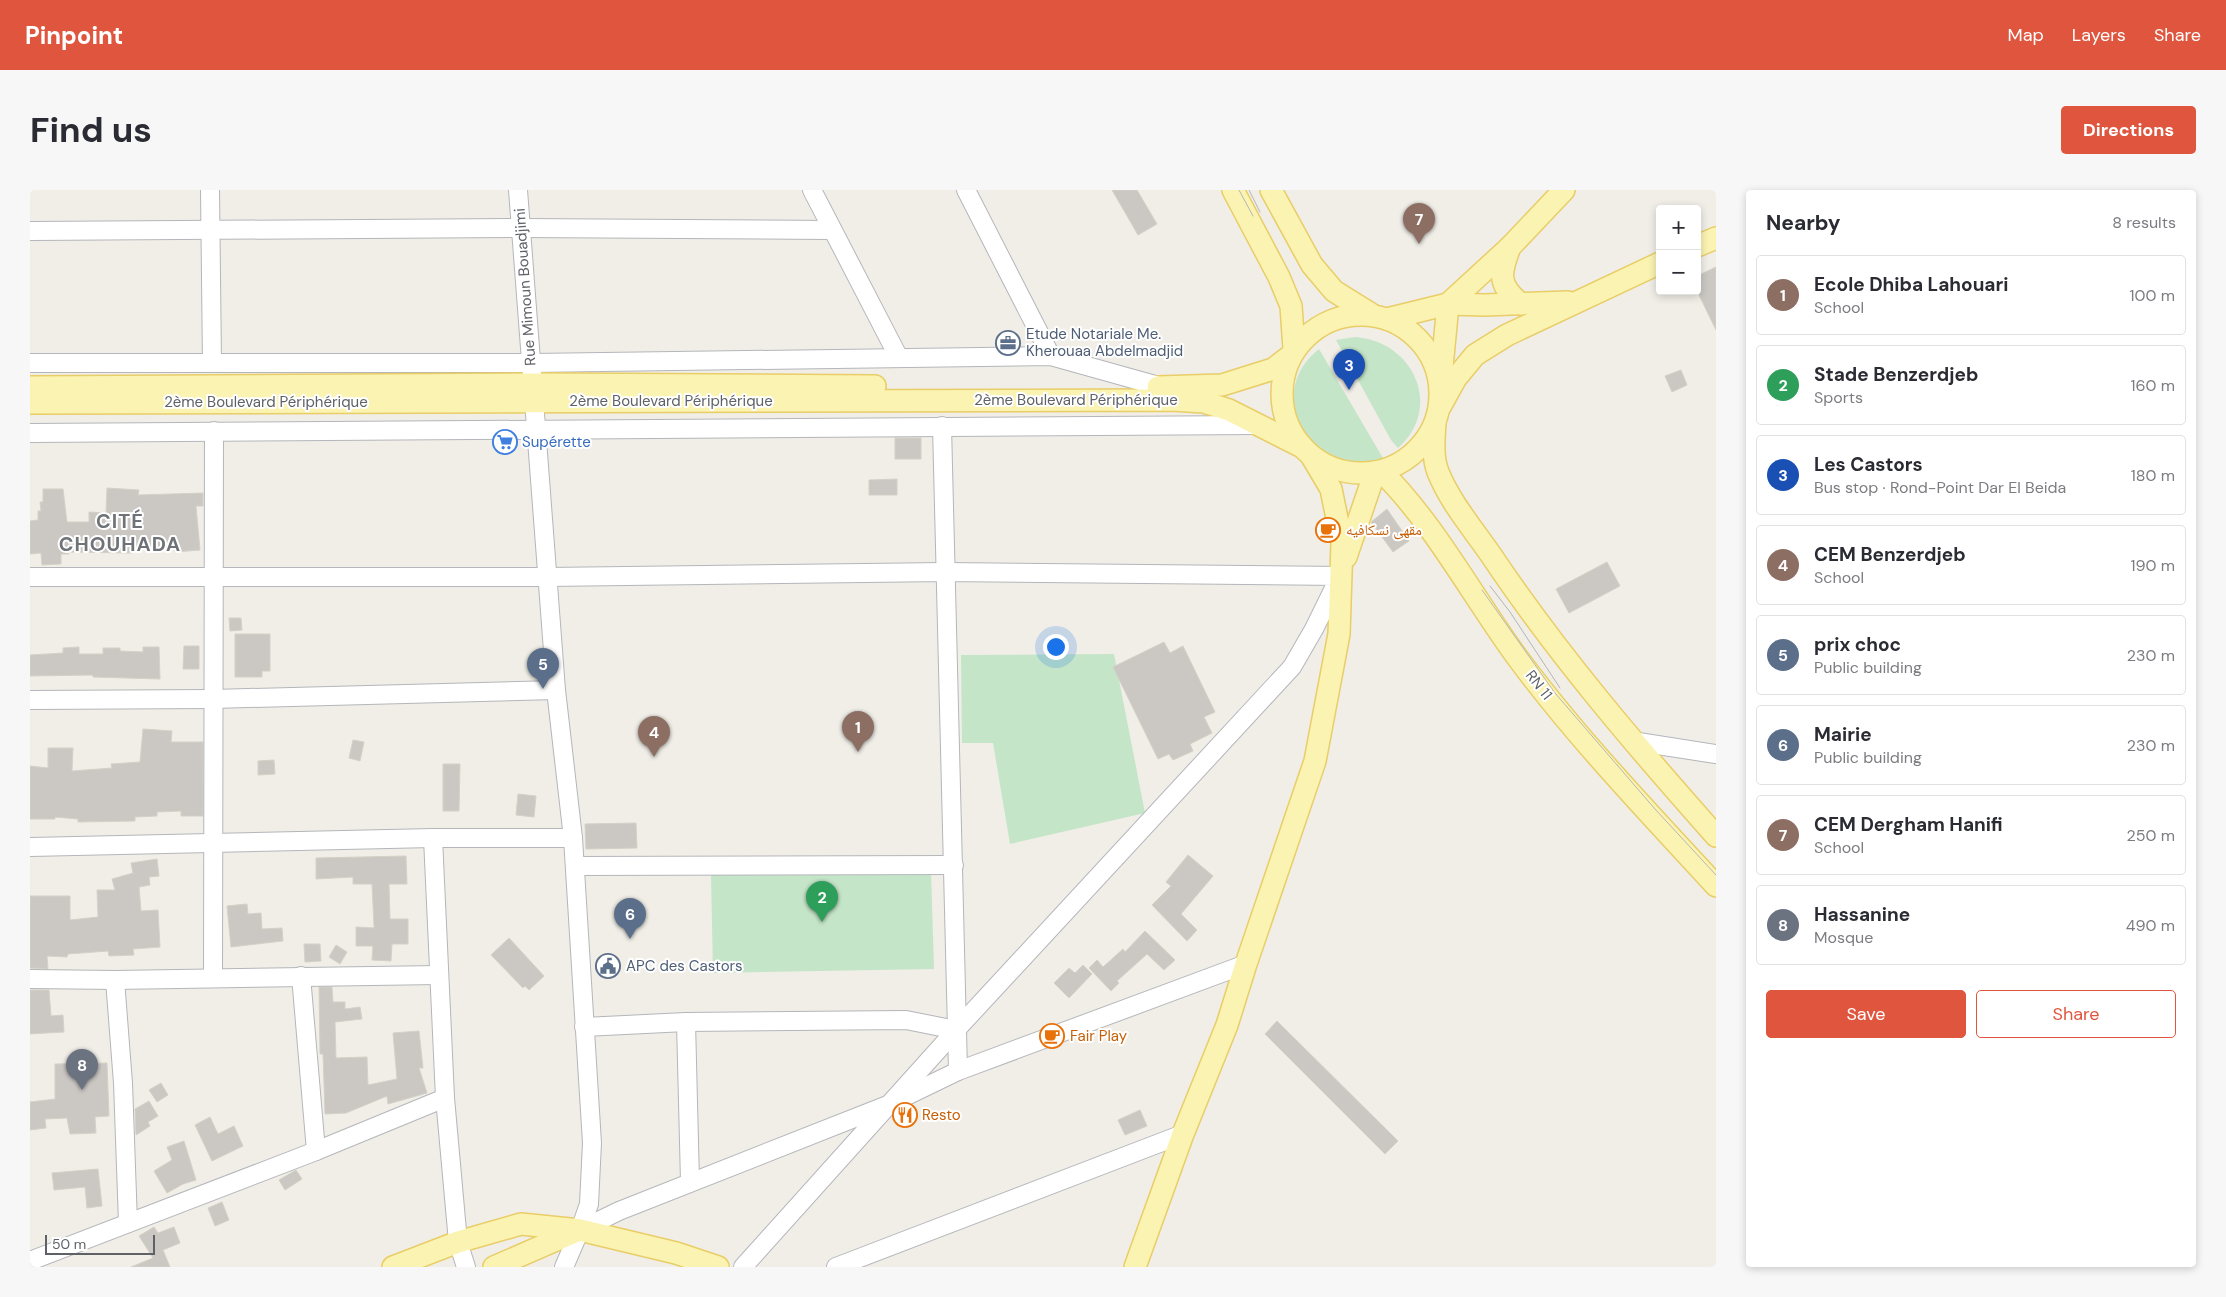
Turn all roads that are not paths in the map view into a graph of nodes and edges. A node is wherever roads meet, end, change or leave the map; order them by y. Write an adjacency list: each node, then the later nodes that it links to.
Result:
1 (210, 190): 9 (street)
2 (518, 190): 8 (street, Rue Mimoun Bouadjimi)
3 (812, 190): 10 (street)
4 (966, 190): 21 (street)
5 (1233, 190): 20 (main road)
6 (1271, 190): 19 (main road)
7 (1564, 190): 14 (main road)
8 (521, 228): 9 (street); 10 (street); 25 (street, Rue Mimoun Bouadjimi)
9 (210, 229): 11 (street); 24 (street)
10 (832, 230): 22 (street)
11 (30, 231)
12 (1716, 238): 13 (main road)
13 (1701, 244)
14 (1510, 247): 17 (main road); 18 (main road)
15 (1656, 266): 16 (main road)
16 (1578, 301): 18 (main road); 30 (main road)
17 (1448, 304): 18 (main road); 19 (main road); 30 (main road)
18 (1521, 304)
19 (1380, 317): 20 (main road); 30 (main road)
20 (1292, 352): 27 (main road, 2ème Boulevard Périphérique); 36 (main road)
21 (1051, 356): 22 (street); 27 (street)
22 (899, 358): 25 (street)
23 (30, 363): 24 (street)
24 (212, 363): 25 (street)
25 (531, 363): 28 (street, Rue Mimoun Bouadjimi)
26 (30, 387): 28 (main road, 2ème Boulevard Périphérique)
27 (1162, 387): 28 (main road, 2ème Boulevard Périphérique)
28 (533, 393): 29 (main road, 2ème Boulevard Périphérique); 31 (main road, 2ème Boulevard Périphérique); 33 (street, Rue Mimoun Bouadjimi)
29 (30, 403)
30 (1438, 410): 37 (main road); 46 (main road)
31 (1261, 425): 32 (street); 36 (main road, 2ème Boulevard Périphérique)
32 (942, 426): 33 (street); 38 (street)
33 (535, 430): 34 (street); 42 (street, Rue Mimoun Bouadjimi)
34 (214, 431): 35 (street); 39 (street)
35 (30, 433)
36 (1307, 452): 37 (main road); 40 (main road)
37 (1378, 471): 40 (main road); 55 (main road, RN 11)
38 (945, 572): 40 (street); 42 (street); 53 (street)
39 (215, 576): 41 (street); 42 (street); 44 (street)
40 (1340, 576): 56 (main road); 64 (street)
41 (30, 577)
42 (547, 577): 43 (street, Rue Mimoun Bouadjimi)
43 (556, 690): 44 (street); 50 (street, Rue Mimoun Bouadjimi)
44 (213, 699): 45 (street); 51 (street)
45 (30, 700)
46 (1632, 741): 47 (street); 48 (main road)
47 (1716, 754)
48 (1716, 836)
49 (433, 838): 50 (street); 51 (street); 57 (street)
50 (573, 838): 54 (street, Rue Mimoun Bouadjimi)
51 (214, 842): 52 (street); 59 (street)
52 (30, 847)
53 (954, 865): 54 (street); 64 (street)
54 (575, 866): 63 (street, Rue Mimoun Bouadjimi)
55 (1716, 886)
56 (1246, 964): 65 (street); 68 (main road)
57 (439, 975): 58 (street); 66 (street)
58 (301, 976): 59 (street); 69 (street)
59 (213, 977): 61 (street)
60 (30, 978): 61 (street)
61 (115, 980): 71 (street)
62 (686, 1022): 63 (street); 64 (street); 70 (street)
63 (584, 1027): 72 (street, Rue Mimoun Bouadjimi)
64 (956, 1030): 65 (street); 67 (street)
65 (958, 1071): 67 (street)
66 (445, 1098): 69 (street); 73 (street)
67 (890, 1104): 70 (street); 81 (street)
68 (1183, 1134): 75 (main road); 82 (street)
69 (316, 1151): 71 (street)
70 (690, 1182): 72 (street)
71 (128, 1223): 74 (street)
72 (580, 1230): 73 (main road); 78 (main road); 79 (street, Rue Mimoun Bouadjimi); 80 (main road)
73 (458, 1242): 76 (main road); 77 (street)
74 (30, 1261)
75 (1138, 1265)
76 (393, 1267)
77 (466, 1267)
78 (494, 1267)
79 (564, 1267)
80 (718, 1267)
81 (743, 1267)
82 (836, 1267)

